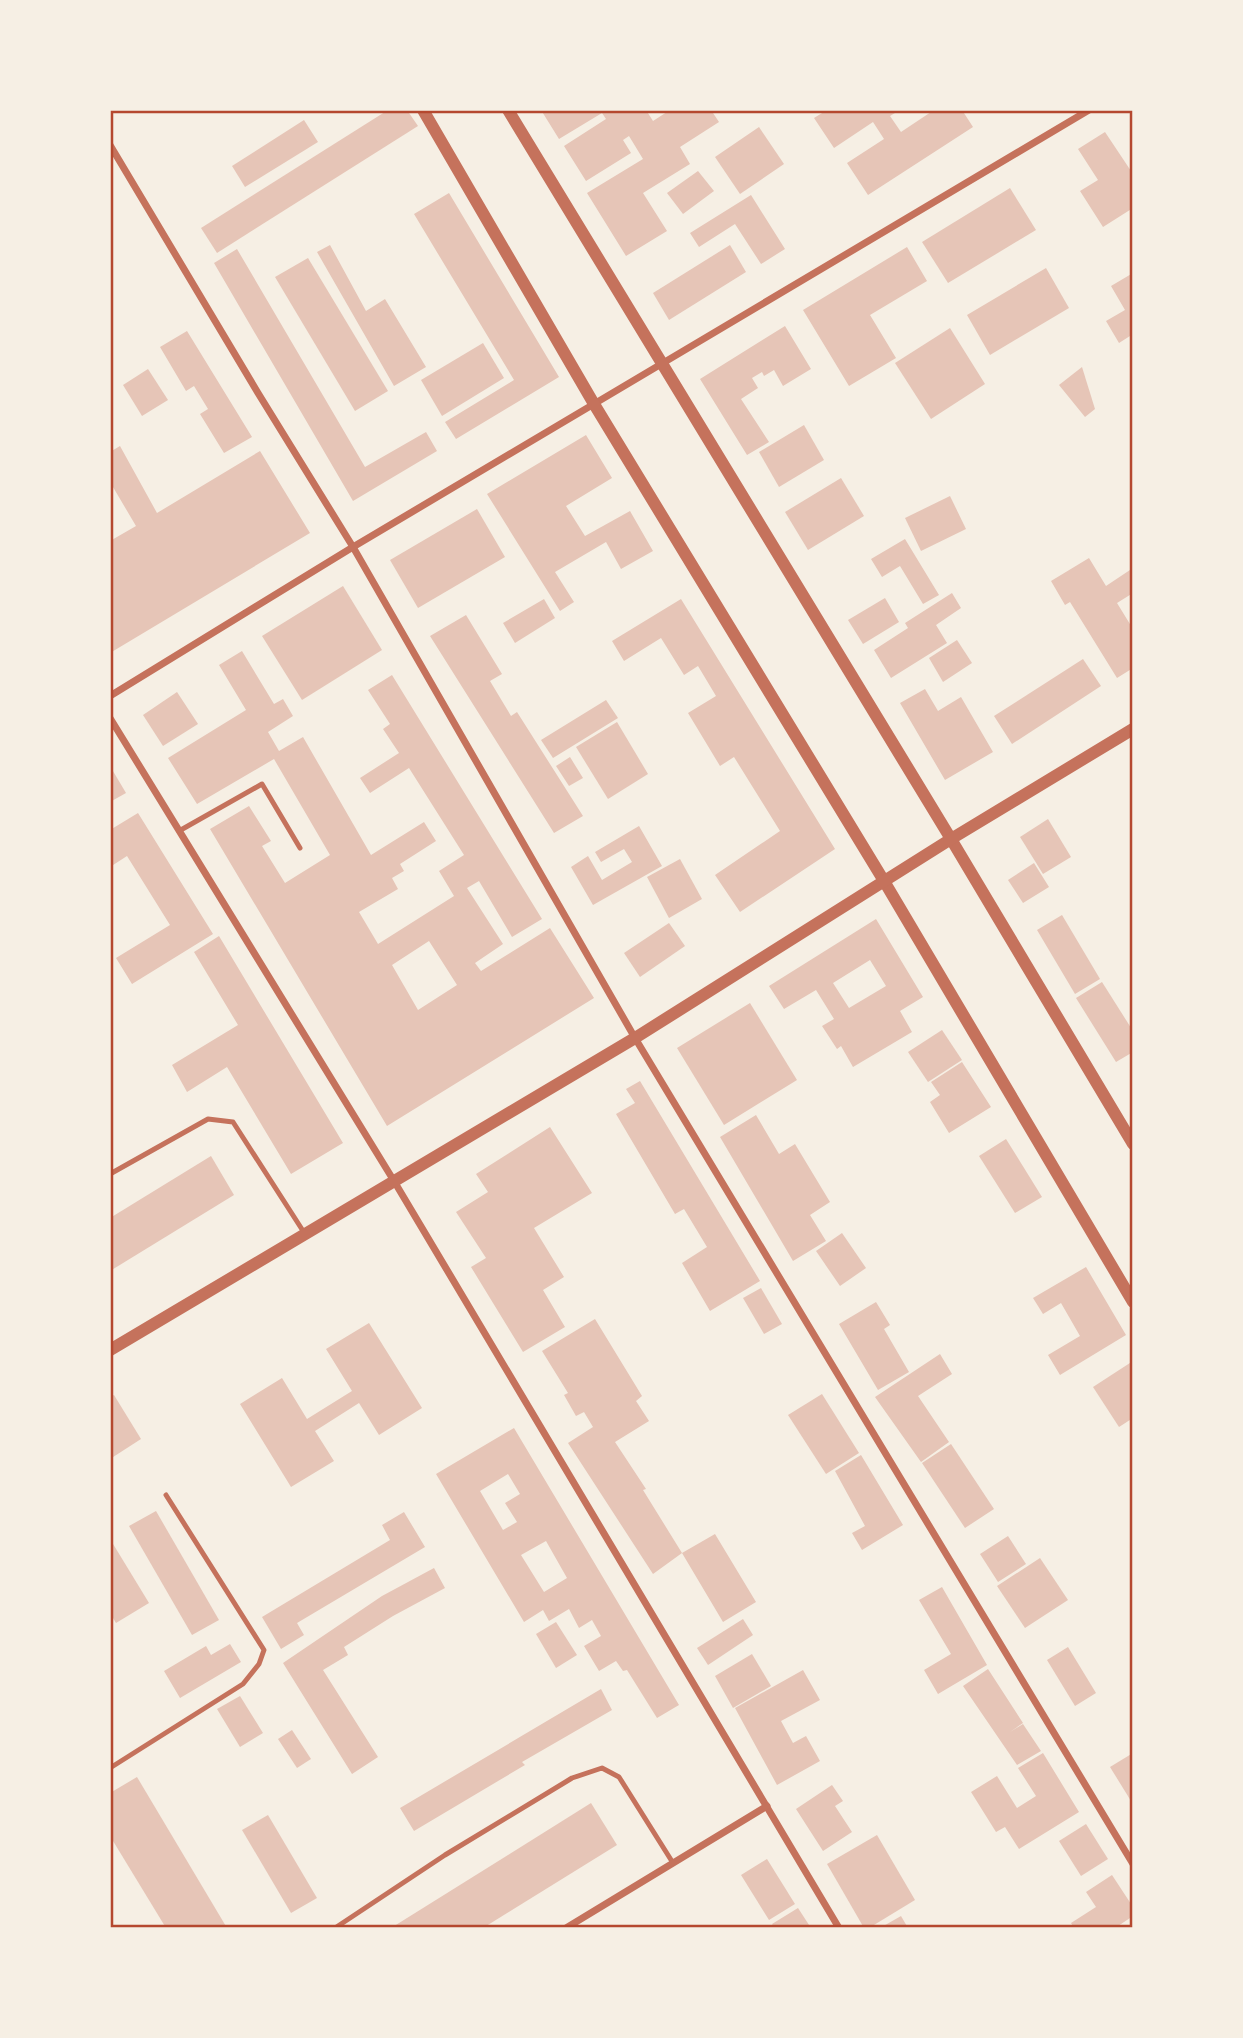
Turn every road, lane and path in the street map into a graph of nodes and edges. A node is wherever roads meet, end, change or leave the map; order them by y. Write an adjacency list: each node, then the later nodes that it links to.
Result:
1 (423, 110): 6 (street)
2 (508, 110): 5 (street)
3 (1089, 110): 5 (street)
4 (110, 145): 7 (street)
5 (661, 364): 6 (street); 12 (street)
6 (594, 404): 7 (street); 14 (street)
7 (353, 547): 8 (street); 15 (street)
8 (110, 696)
9 (110, 718): 11 (street)
10 (1133, 729): 12 (street)
11 (179, 831): 13 (lane); 18 (street)
12 (951, 839): 14 (street); 16 (street)
13 (300, 848)
14 (884, 881): 15 (street); 20 (street)
15 (635, 1038): 18 (street); 26 (street)
16 (1133, 1144)
17 (110, 1174): 19 (lane)
18 (394, 1181): 19 (street); 24 (street)
19 (305, 1234): 21 (street)
20 (1133, 1302)
21 (110, 1350)
22 (166, 1496): 23 (lane)
23 (110, 1768)
24 (767, 1806): 25 (street); 29 (street)
25 (673, 1863): 27 (lane); 28 (street)
26 (1133, 1864)
27 (334, 1928)
28 (566, 1928)
29 (839, 1928)

